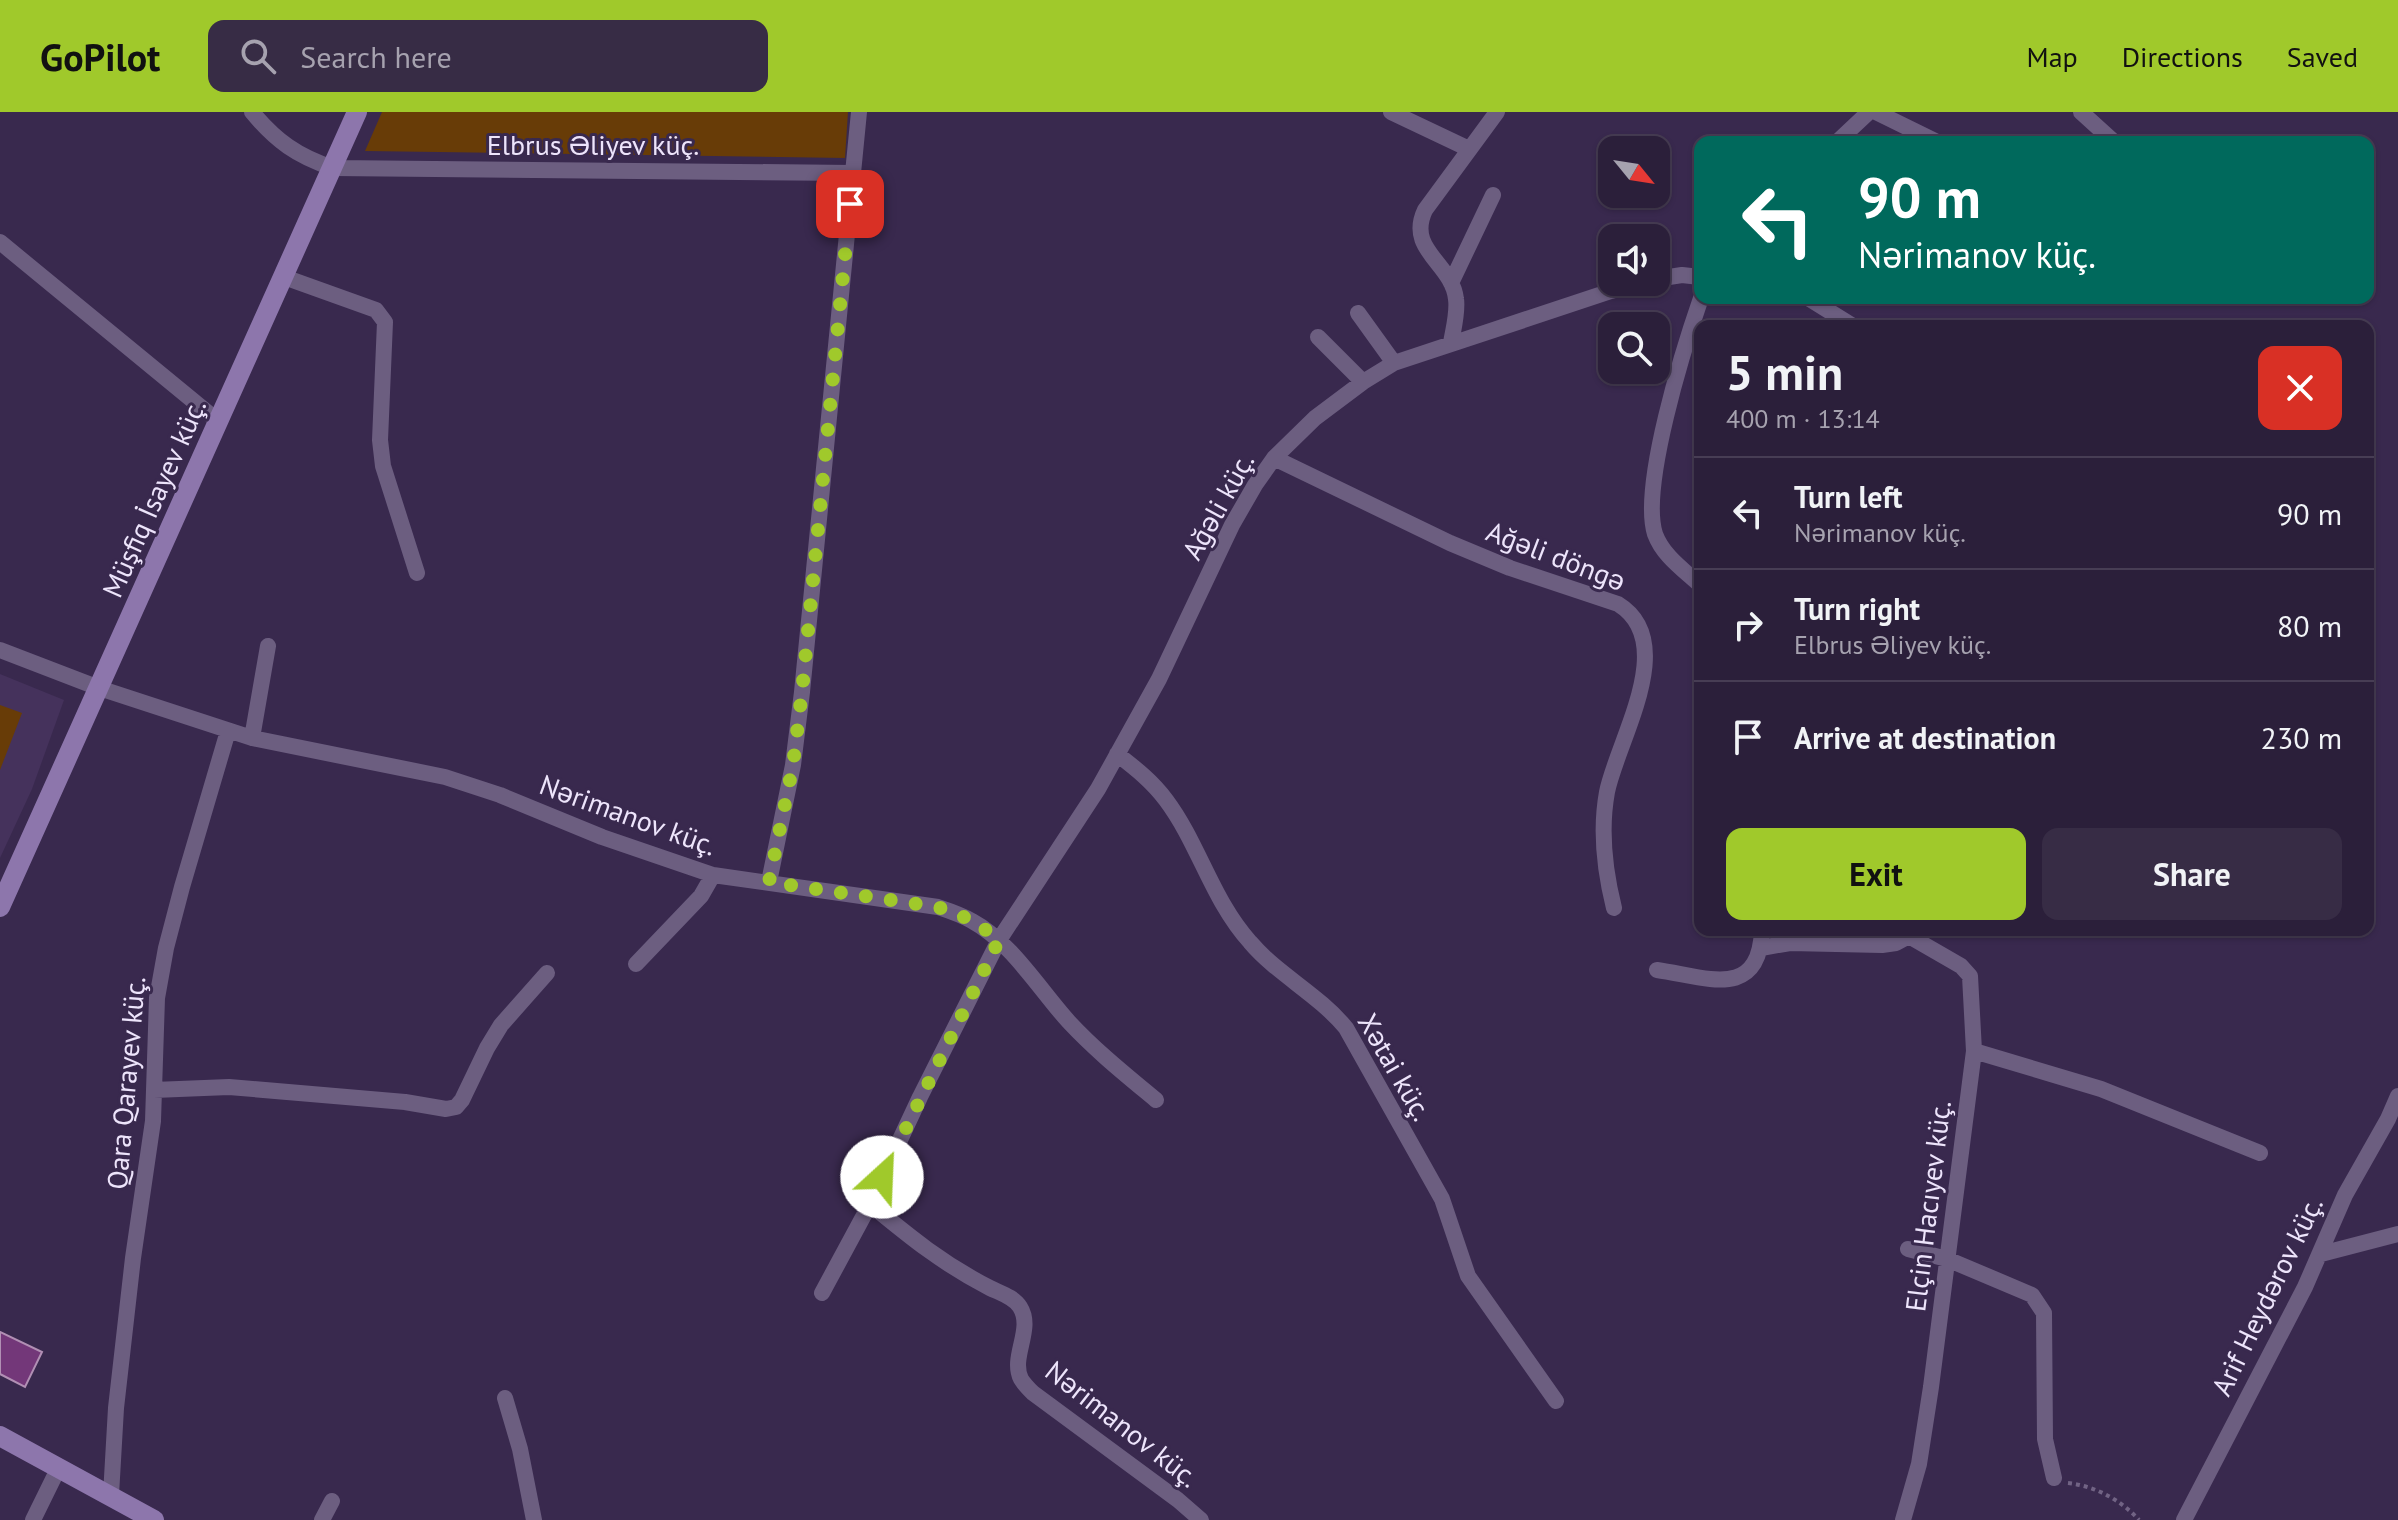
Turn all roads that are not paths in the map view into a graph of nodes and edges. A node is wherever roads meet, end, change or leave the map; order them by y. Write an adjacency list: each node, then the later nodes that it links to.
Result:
1 (252, 112): 13 (street)
2 (357, 112): 13 (street, Müşfiq İsayev küç.)
3 (859, 112): 14 (street)
4 (1391, 112): 12 (street)
5 (1497, 112): 12 (street)
6 (1869, 112): 9 (street)
7 (1876, 112): 10 (street)
8 (2081, 112): 11 (street)
9 (1843, 136)
10 (1925, 136)
11 (2107, 136)
12 (1469, 149): 20 (street)
13 (333, 168): 14 (street, Elbrus Əliyev küç.); 18 (street, Müşfiq İsayev küç.)
14 (853, 173): 41 (street)
15 (1493, 195): 20 (street)
16 (0, 242): 30 (street)
17 (1694, 276): 19 (street)
18 (284, 277): 30 (street, Müşfiq İsayev küç.); 32 (street)
19 (1670, 277)
20 (1451, 283): 27 (street)
21 (1600, 296): 27 (street, Ağəli küç.)
22 (1818, 304): 24 (street)
23 (1358, 313): 28 (street)
24 (1843, 320)
25 (1694, 321): 33 (street)
26 (1318, 337): 29 (street)
27 (1451, 343): 28 (street, Ağəli küç.)
28 (1394, 363): 29 (street, Ağəli küç.)
29 (1363, 382): 31 (street, Ağəli küç.)
30 (219, 422): 36 (street, Müşfiq İsayev küç.)
31 (1274, 458): 39 (street, Ağəli küç.); 43 (street, Ağəli döngə)
32 (417, 573)
33 (1694, 579)
34 (268, 646): 38 (street)
35 (0, 650): 36 (street, Nərimanov küç.)
36 (99, 688): 37 (street, Nərimanov küç.); 42 (street, Müşfiq İsayev küç.)
37 (228, 731): 38 (street, Nərimanov küç.); 53 (street, Qara Qarayev küç.)
38 (252, 738): 40 (street, Nərimanov küç.)
39 (1117, 754): 47 (street, Ağəli küç.); 64 (street, Xətai küç.)
40 (713, 875): 41 (street, Nərimanov küç.); 49 (street)
41 (769, 882): 47 (street, Nərimanov küç.)
42 (0, 907)
43 (1614, 908)
44 (1762, 936): 48 (street)
45 (1904, 936): 48 (street)
46 (1913, 936): 52 (street, Elçin Hacıyev küç.)
47 (999, 940): 55 (street, Nərimanov küç.); 57 (street)
48 (1761, 948): 50 (street)
49 (636, 964)
50 (1657, 970)
51 (547, 973): 53 (street)
52 (1974, 1051): 56 (street); 61 (street, Elçin Hacıyev küç.)
53 (154, 1090): 68 (street, Qara Qarayev küç.)
54 (2398, 1096): 60 (street, Arif Heydərov küç.)
55 (1156, 1100)
56 (2260, 1153)
57 (870, 1204): 62 (street); 74 (street, Nərimanov küç.)
58 (2398, 1234): 60 (street)
59 (1908, 1249): 61 (street)
60 (2321, 1254): 76 (street, Arif Heydərov küç.)
61 (1947, 1259): 67 (street); 75 (street, Elçin Hacıyev küç.)
62 (822, 1293)
63 (505, 1398): 73 (street)
64 (1556, 1401)
65 (0, 1436): 66 (street)
66 (59, 1467): 68 (street); 70 (street)
67 (2054, 1478)
68 (111, 1495): 71 (street)
69 (332, 1501): 72 (street)
70 (33, 1520)
71 (154, 1520)
72 (322, 1520)
73 (534, 1520)
74 (1201, 1520)
75 (1903, 1520)
76 (2184, 1520)

